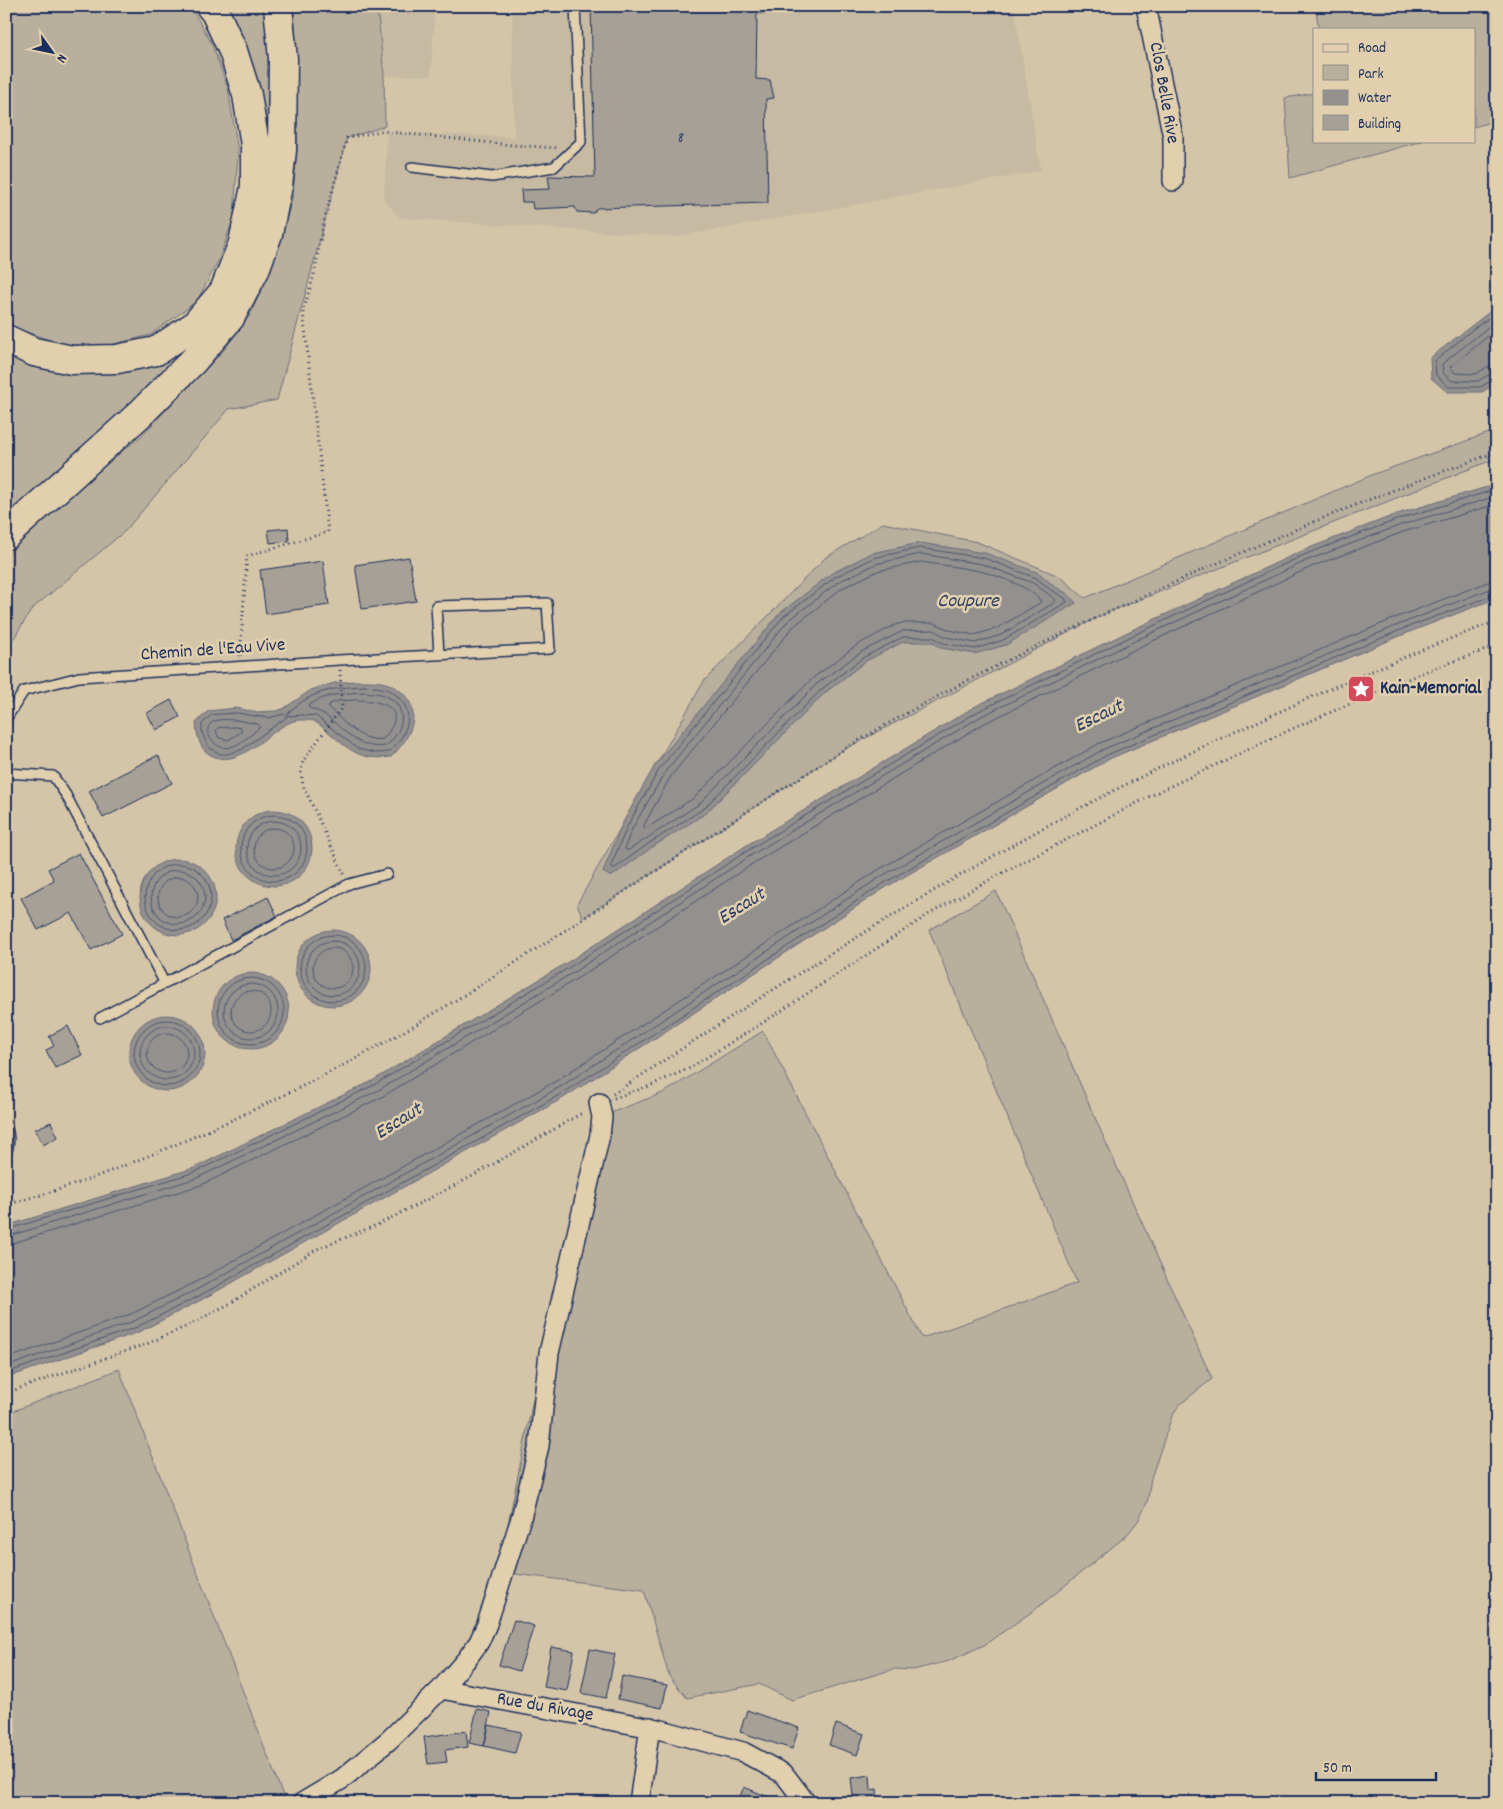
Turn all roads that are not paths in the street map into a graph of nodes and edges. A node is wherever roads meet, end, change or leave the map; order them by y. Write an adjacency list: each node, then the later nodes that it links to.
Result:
1 (210, 6): 7 (highway)
2 (278, 6): 8 (highway)
3 (575, 6): 5 (lane)
4 (1146, 6): 6 (street, Clos Belle Rive)
5 (412, 167)
6 (1173, 181)
7 (6, 340)
8 (6, 535)
9 (440, 654): 9 (lane, Chemin de l'Eau Vive); 10 (lane, Chemin de l'Eau Vive)
10 (6, 719)
11 (6, 773): 13 (lane)
12 (387, 874): 13 (lane)
13 (165, 984): 14 (lane)
14 (100, 1018)
15 (599, 1103): 18 (street)
16 (6, 1125): 17 (lane)
17 (6, 1154)
18 (441, 1689): 19 (street, Rue du Rivage); 20 (street)
19 (650, 1727): 21 (street); 22 (street, Rue du Rivage)
20 (302, 1803)
21 (639, 1803)
22 (806, 1803)

